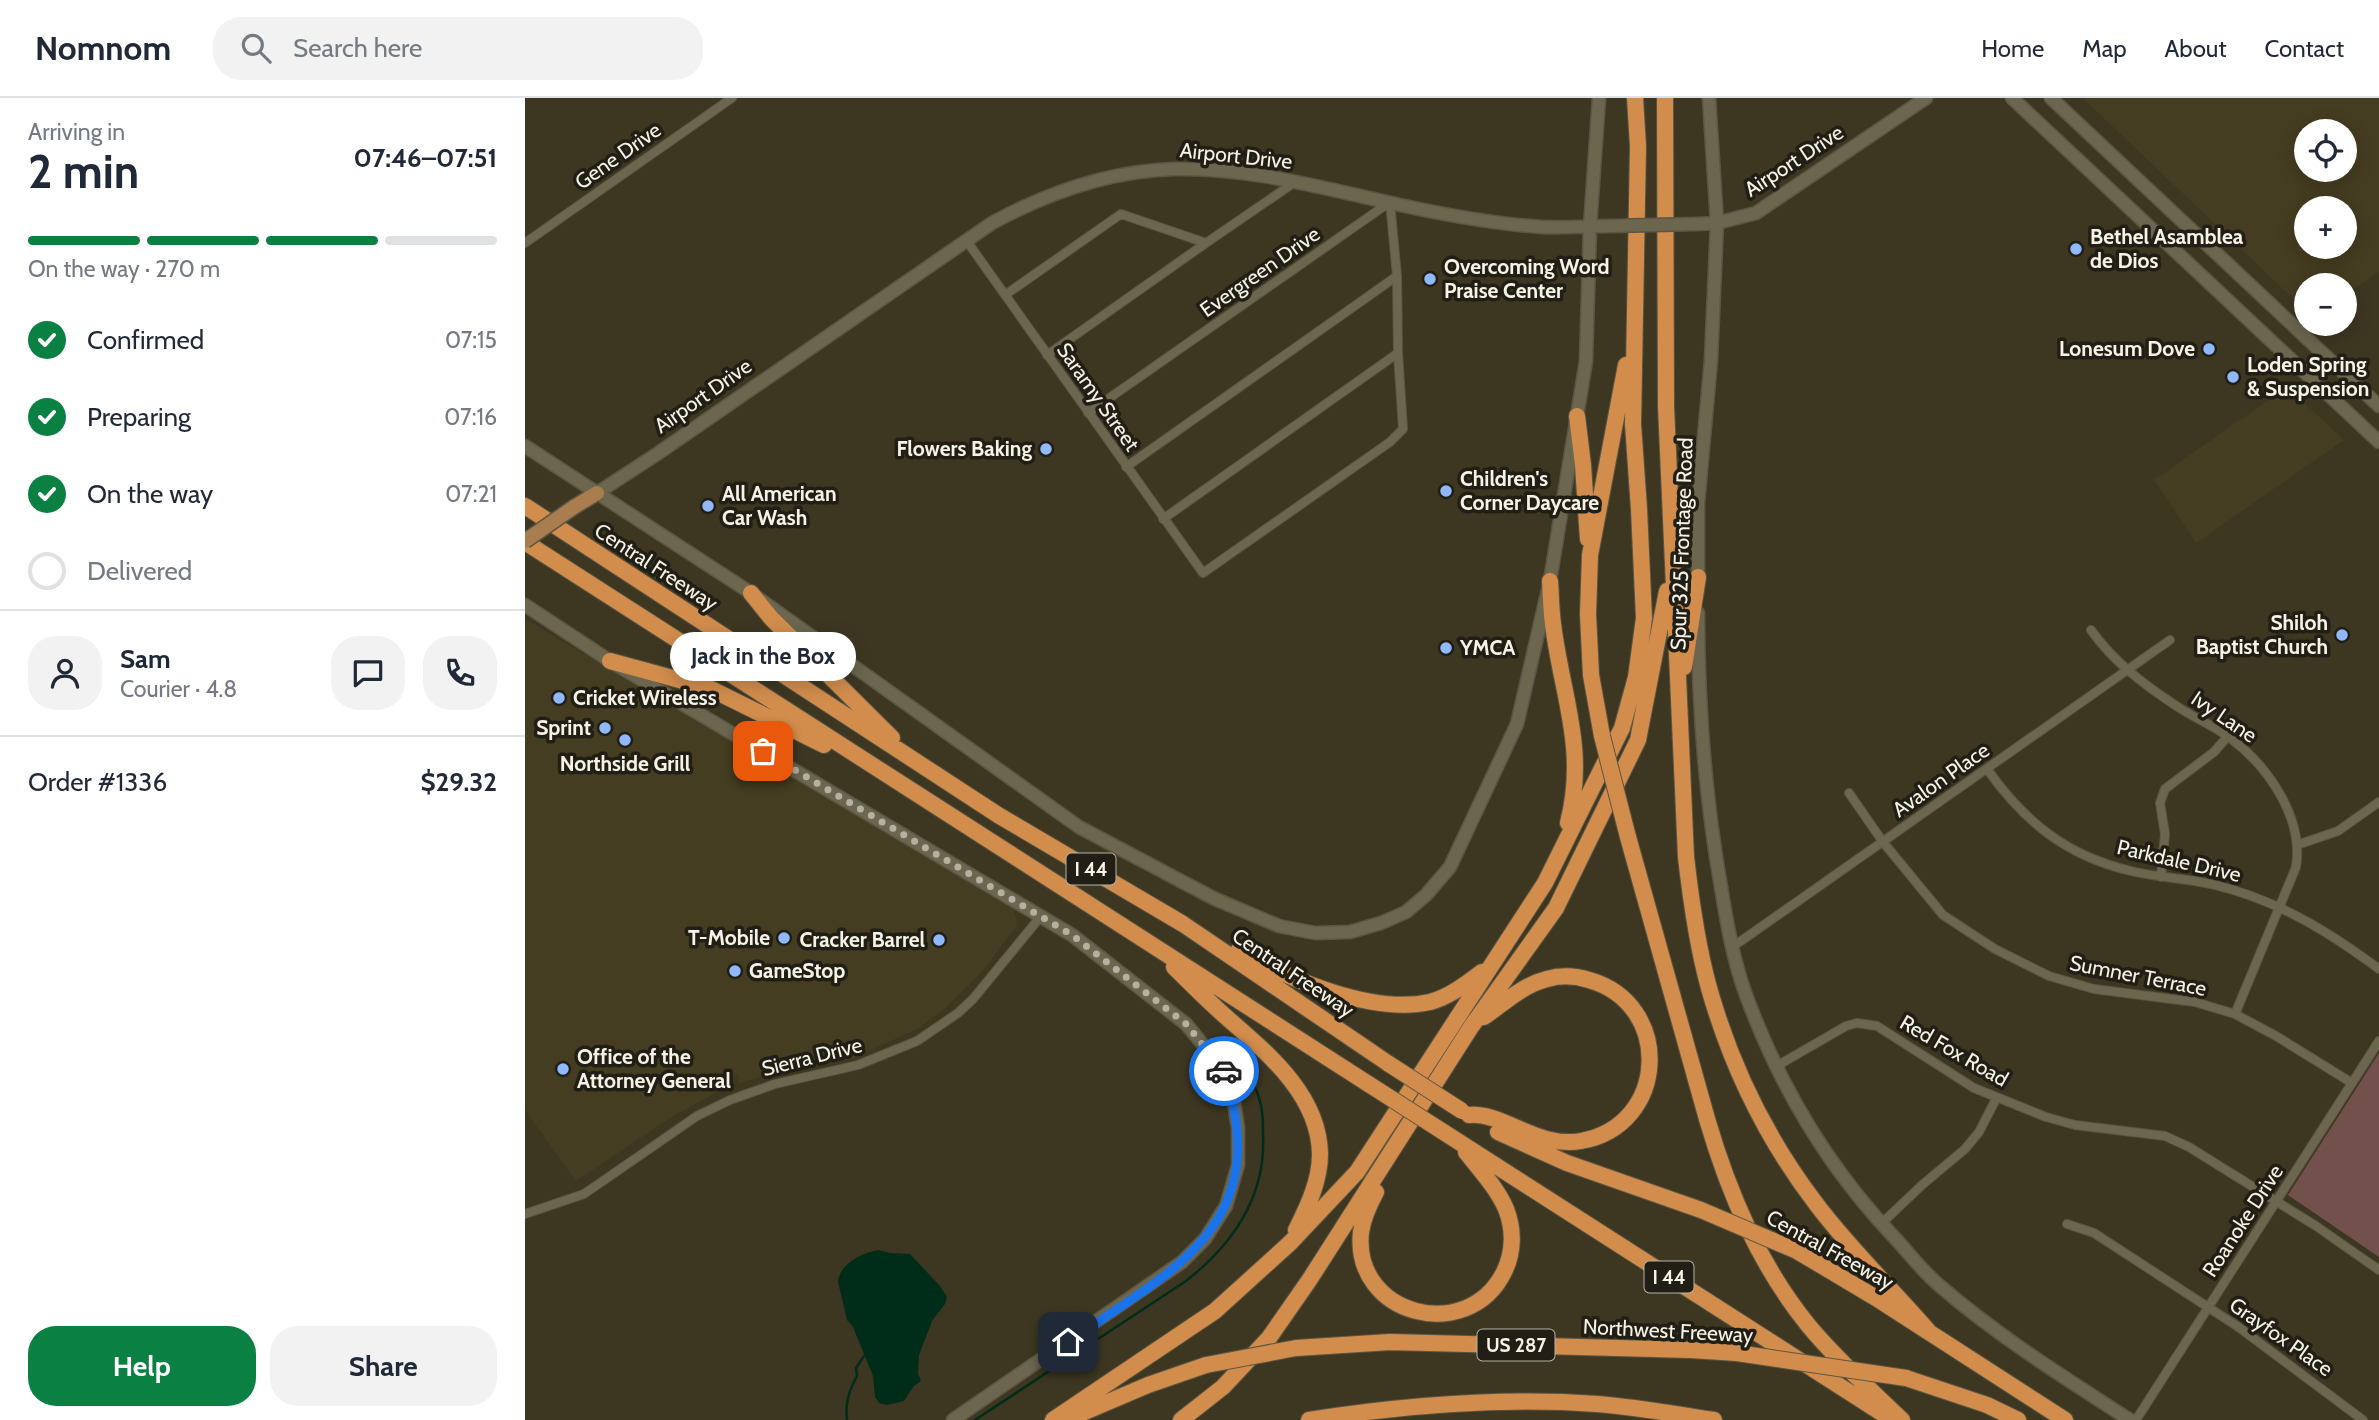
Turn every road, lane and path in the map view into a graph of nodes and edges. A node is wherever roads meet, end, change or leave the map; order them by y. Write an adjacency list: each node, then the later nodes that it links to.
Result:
1 (732, 98): 14 (street, Gene Drive)
2 (1599, 98): 12 (main road)
3 (1635, 98): 18 (highway)
4 (1665, 98): 32 (highway)
5 (1709, 98): 11 (main road, Spur 325 Frontage Road)
6 (1926, 98): 11 (main road, Airport Drive)
7 (2012, 98): 24 (main road)
8 (2051, 98): 21 (main road)
9 (1295, 182): 10 (main road, Airport Drive); 13 (main road, Airport Drive); 15 (street)
10 (1390, 202): 12 (main road, Airport Drive); 16 (street); 22 (street, Evergreen Drive)
11 (1717, 223): 12 (main road, Airport Drive, bridge); 33 (main road, Spur 325 Frontage Road)
12 (1590, 226): 23 (main road)
13 (966, 240): 17 (street, Saramy Street); 27 (main road, Airport Drive)
14 (525, 243)
15 (1206, 243): 17 (street); 20 (street)
16 (1397, 276): 19 (street); 26 (street)
17 (1005, 295): 20 (street, Saramy Street)
18 (1635, 321): 31 (highway); 50 (highway)
19 (1398, 354): 29 (street); 29 (street, Saramy Street)
20 (1047, 355): 22 (street, Saramy Street)
21 (2379, 406)
22 (1088, 413): 26 (street, Saramy Street)
23 (1577, 415): 31 (highway); 34 (main road)
24 (2379, 442)
25 (525, 446): 27 (main road, Central Freeway)
26 (1126, 467): 29 (street, Saramy Street)
27 (597, 493): 30 (main road, Airport Drive, bridge); 35 (main road, Central Freeway)
28 (525, 506): 43 (highway, Central Freeway / I 44)
29 (1163, 519)
30 (525, 541): 45 (highway, I 44)
31 (1590, 555): 85 (highway, bridge)
32 (1673, 561): 41 (highway); 60 (highway)
33 (1698, 577): 41 (highway); 56 (main road, Spur 325 Frontage Road)
34 (1550, 581): 35 (main road, Central Freeway); 50 (highway)
35 (751, 593): 43 (highway)
36 (525, 606): 39 (main road)
37 (2091, 630): 40 (street, Ivy Lane)
38 (2169, 640): 40 (street, Avalon Place)
39 (610, 661): 45 (highway); 53 (main road)
40 (2127, 670): 42 (street, Ivy Lane); 44 (street, Avalon Place)
41 (1678, 707): 75 (highway)
42 (2228, 736): 49 (street, Ivy Lane); 51 (street)
43 (913, 760): 54 (highway, Central Freeway / I 44)
44 (1987, 769): 48 (street, Avalon Place); 51 (street, Parkdale Drive)
45 (893, 778): 55 (highway, I 44)
46 (1849, 793): 48 (street, Sumner Terrace)
47 (2379, 803): 49 (street)
48 (1882, 842): 56 (street, Avalon Place); 59 (street, Sumner Terrace)
49 (2297, 845): 52 (street, Ivy Lane)
50 (1560, 855): 57 (highway)
51 (2161, 877): 52 (street, Parkdale Drive)
52 (2279, 906): 58 (street, Parkdale Drive); 59 (street, Ivy Lane)
53 (1041, 916): 69 (street, Sierra Drive); 77 (main road)
54 (1183, 924): 57 (highway); 65 (highway, Central Freeway / I 44, bridge)
55 (1150, 944): 66 (highway, I 44, bridge); 72 (highway)
56 (1731, 948): 62 (main road, Central Freeway)
57 (1489, 967): 72 (highway)
58 (2379, 969)
59 (2235, 1014): 63 (street, Sumner Terrace)
60 (1471, 1027): 65 (highway); 67 (highway)
61 (2379, 1041): 63 (street, Roanoke Drive)
62 (1775, 1067): 64 (street, Red Fox Road); 70 (main road, Central Freeway)
63 (2352, 1083): 68 (street, Roanoke Drive)
64 (1996, 1098): 68 (street, Red Fox Road); 70 (street)
65 (1465, 1113): 75 (highway, Central Freeway / I 44, bridge)
66 (1461, 1144): 67 (highway); 84 (highway, I 44)
67 (1394, 1148): 80 (highway)
68 (2276, 1202): 73 (street, Red Fox Road); 74 (street, Roanoke Drive)
69 (525, 1214)
70 (1881, 1224): 88 (main road, Central Freeway)
71 (2067, 1224): 74 (street, Grayfox Place)
72 (1290, 1243): 78 (highway)
73 (2379, 1270)
74 (2209, 1307): 89 (street, Roanoke Drive); 90 (street, Grayfox Place)
75 (1930, 1332): 87 (highway, Central Freeway / I 44)
76 (1376, 1410): 81 (highway); 82 (highway); 83 (highway)
77 (953, 1420)
78 (1053, 1420)
79 (1067, 1420): 86 (highway, Northwest Freeway / US 287, bridge)
80 (1181, 1420)
81 (1310, 1420)
82 (1334, 1420)
83 (1714, 1420)
84 (1893, 1420)
85 (1902, 1420)
86 (2018, 1420)
87 (2065, 1420)
88 (2130, 1420)
89 (2136, 1420)
90 (2363, 1420)

